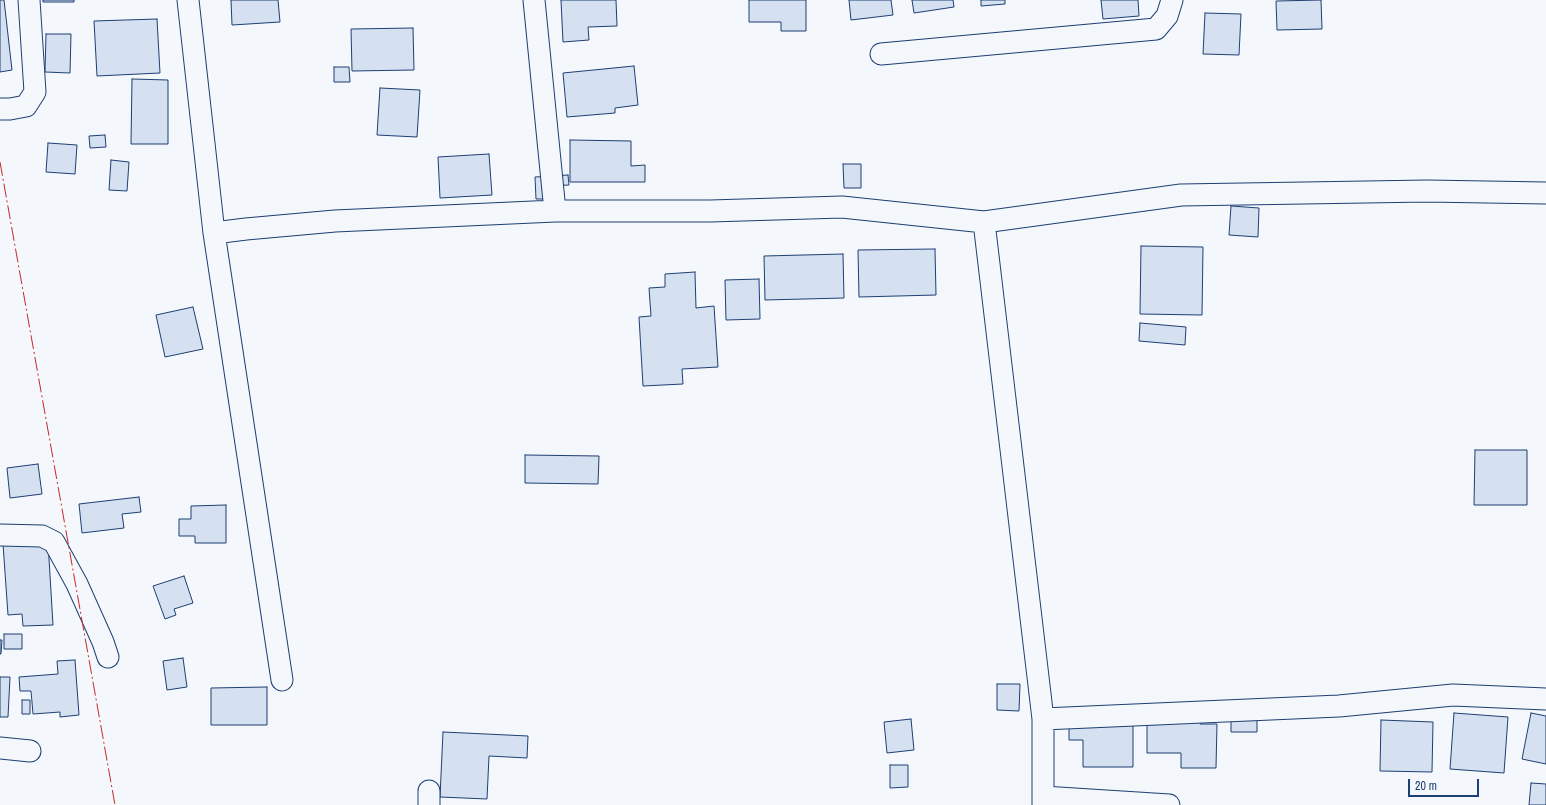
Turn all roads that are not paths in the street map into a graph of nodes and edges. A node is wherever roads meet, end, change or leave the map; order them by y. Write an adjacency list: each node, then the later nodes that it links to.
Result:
1 (30, 0): 6 (street)
2 (188, 0): 10 (street)
3 (534, 0): 8 (street)
4 (1172, 0): 5 (street)
5 (881, 54)
6 (0, 109)
7 (1546, 194): 9 (street)
8 (555, 211): 9 (street); 10 (street)
9 (984, 222): 15 (street)
10 (214, 233): 13 (street)
11 (0, 535): 12 (street)
12 (108, 657)
13 (282, 680)
14 (1546, 699): 15 (street)
15 (1042, 719): 18 (street)
16 (0, 748): 17 (street)
17 (30, 751)
18 (1043, 801): 19 (street)
19 (1169, 805)

